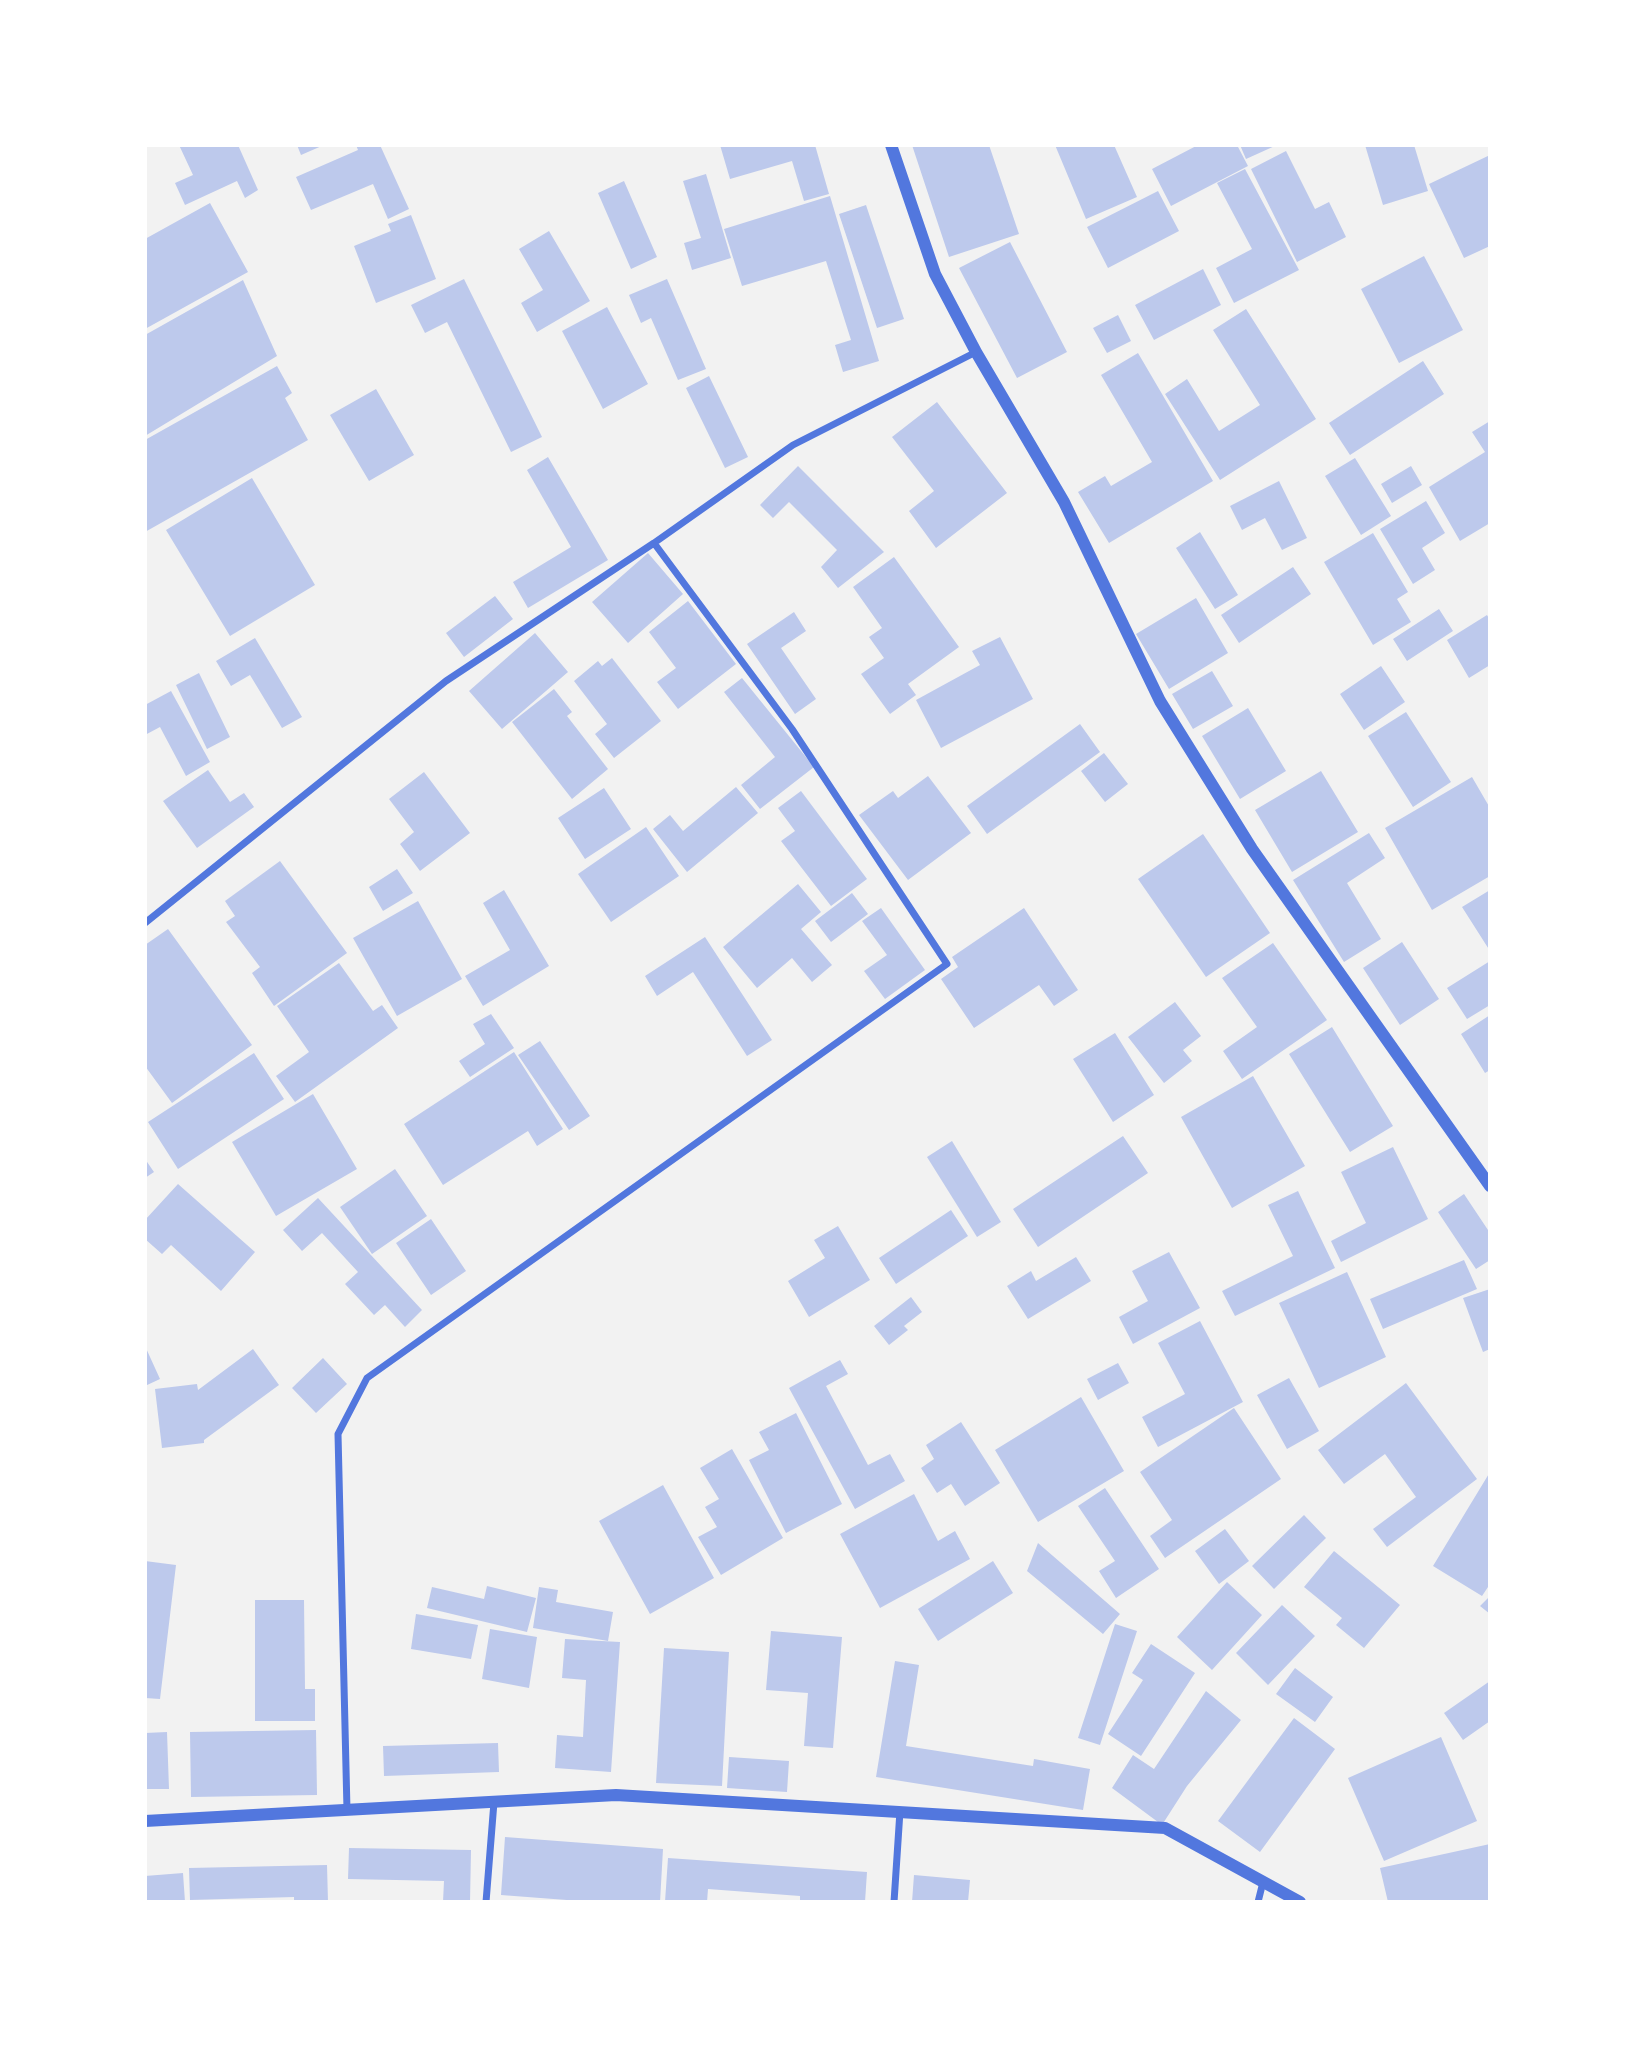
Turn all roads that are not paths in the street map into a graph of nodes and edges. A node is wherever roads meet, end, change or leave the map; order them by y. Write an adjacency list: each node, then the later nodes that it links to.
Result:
1 (891, 145): 2 (street)
2 (976, 352): 3 (street); 5 (street)
3 (654, 543): 4 (street); 7 (street)
4 (145, 923)
5 (1490, 1186)
6 (494, 1802): 7 (street); 8 (street); 11 (street)
7 (347, 1810): 9 (street)
8 (900, 1811): 10 (street); 12 (street)
9 (145, 1821)
10 (1264, 1882): 13 (street); 14 (street)
11 (486, 1902)
12 (894, 1902)
13 (1258, 1902)
14 (1300, 1902)

